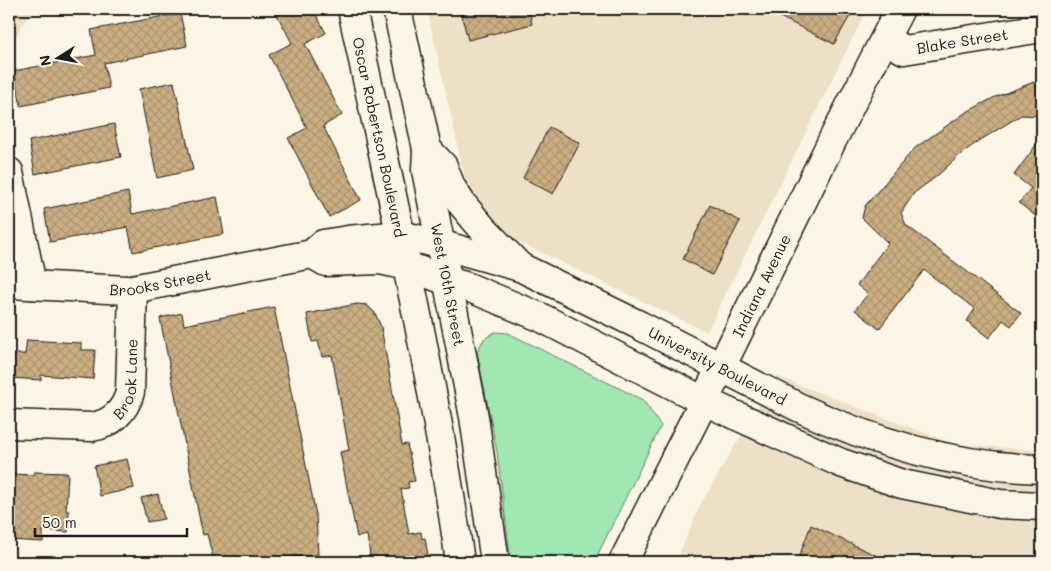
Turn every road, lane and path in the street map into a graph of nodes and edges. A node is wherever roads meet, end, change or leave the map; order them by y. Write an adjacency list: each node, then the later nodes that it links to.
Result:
1 (352, 9): 8 (street, Oscar Robertson Boulevard)
2 (397, 9): 6 (street, West 10th Street)
3 (900, 9): 5 (street, Indiana Avenue)
4 (1042, 28): 5 (street, Blake Street)
5 (885, 39): 16 (street, Indiana Avenue)
6 (427, 149): 9 (street, West 10th Street); 12 (street)
7 (9, 172): 14 (street)
8 (401, 236): 9 (street, University Boulevard); 10 (street, Brooks Street); 11 (street, Oscar Robertson Boulevard)
9 (440, 244): 12 (street, University Boulevard); 13 (street, West 10th Street)
10 (312, 254): 11 (street, Brooks Street); 15 (street, Brooks Street)
11 (408, 266): 13 (street); 21 (street)
12 (520, 267): 16 (street, University Boulevard)
13 (447, 281): 17 (street); 22 (street, West 10th Street)
14 (20, 285): 15 (street, Brooks Street)
15 (133, 289): 18 (street, Brook Lane)
16 (721, 367): 17 (street, Indiana Avenue); 19 (street, University Boulevard)
17 (704, 401): 20 (street); 23 (street, Indiana Avenue)
18 (9, 424)
19 (1042, 470)
20 (1042, 506)
21 (460, 562)
22 (496, 562)
23 (622, 562)

